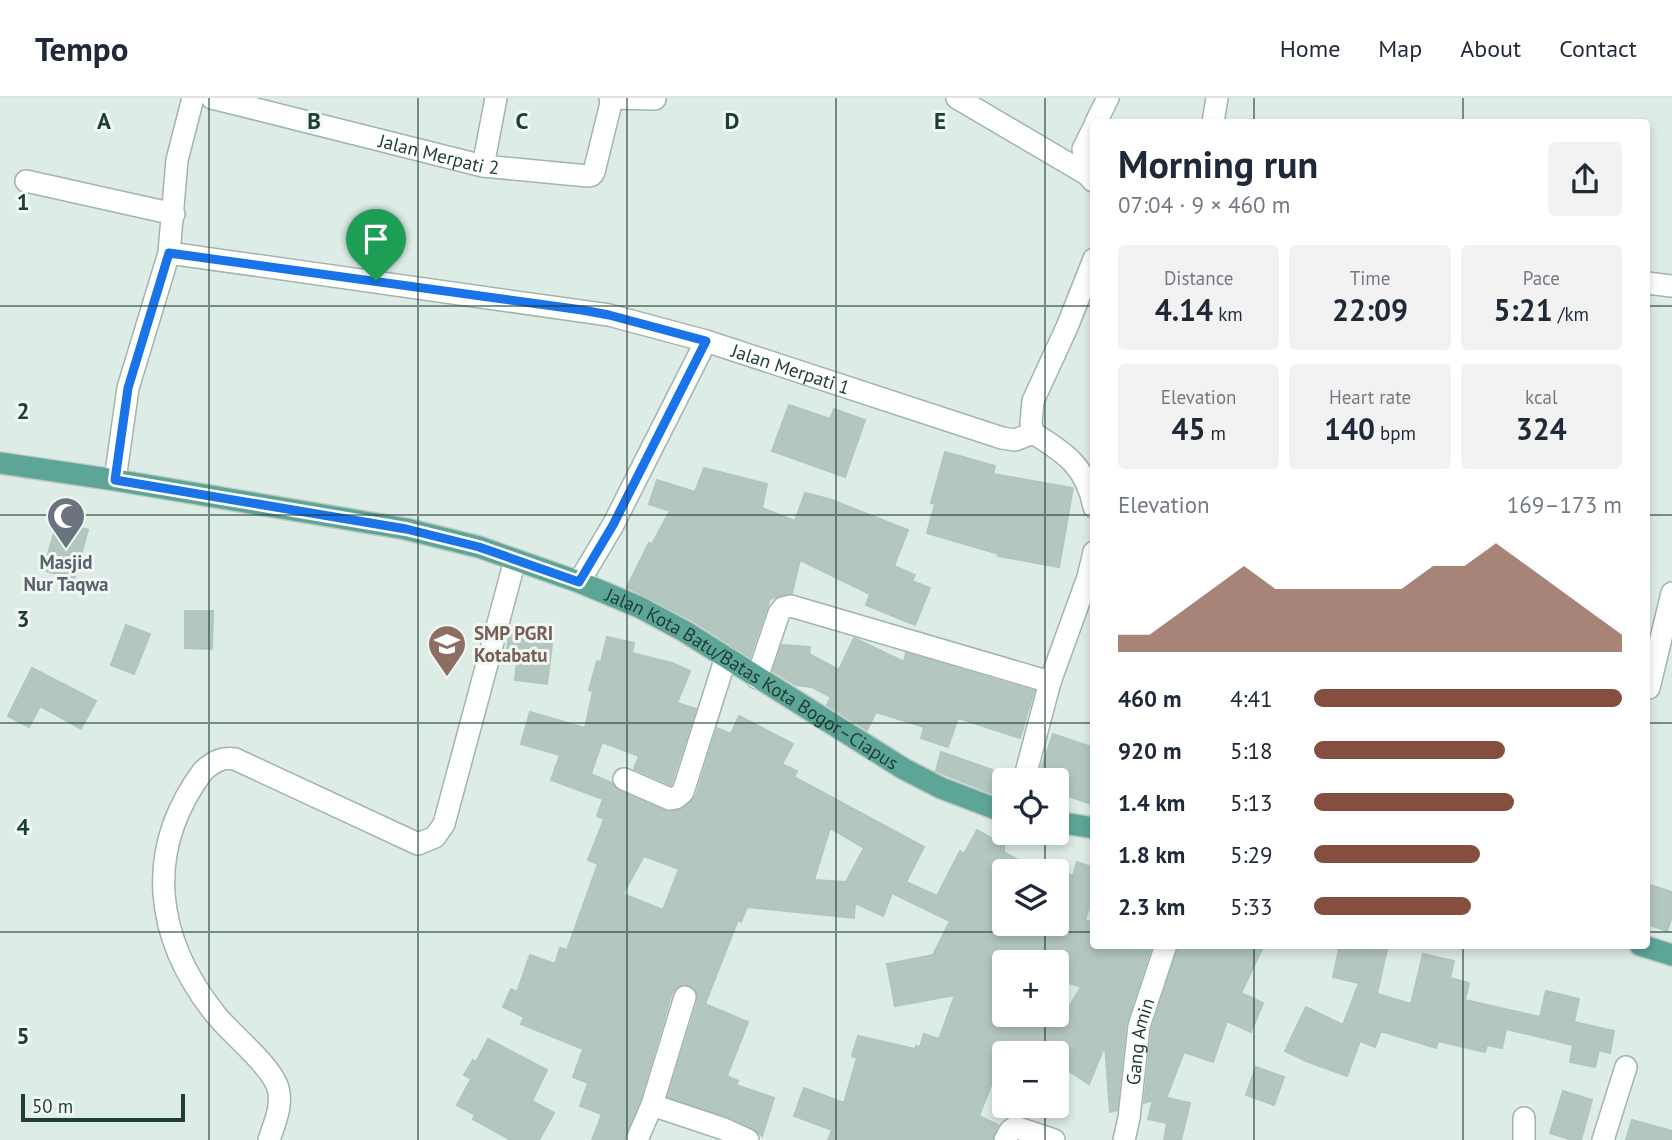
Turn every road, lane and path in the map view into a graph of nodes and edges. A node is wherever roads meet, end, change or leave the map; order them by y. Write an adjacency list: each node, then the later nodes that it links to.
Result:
1 (193, 98): 16 (street)
2 (212, 98): 12 (street, Jalan Merpati 2)
3 (496, 98): 12 (street)
4 (611, 98): 8 (street); 12 (street, Jalan Merpati 2)
5 (957, 98): 14 (street)
6 (1108, 98): 9 (street)
7 (1217, 98): 10 (street)
8 (655, 99)
9 (1098, 119)
10 (1214, 119)
11 (1090, 135): 13 (street)
12 (483, 166)
13 (1090, 175)
14 (1090, 178)
15 (26, 181): 16 (street)
16 (174, 214): 17 (street)
17 (169, 253): 21 (street, Jalan Merpati 1); 24 (street)
18 (1090, 269): 22 (street)
19 (1650, 283): 20 (street)
20 (1672, 285)
21 (706, 341): 22 (street, Jalan Merpati 1); 27 (street)
22 (1033, 433): 25 (street)
23 (0, 463): 24 (main road, Jalan Kota Batu/Batas Kota Bogor–Ciapus)
24 (115, 480): 26 (main road, Jalan Kota Batu/Batas Kota Bogor–Ciapus)
25 (1090, 492)
26 (515, 561): 27 (main road, Jalan Kota Batu/Batas Kota Bogor–Ciapus); 49 (street)
27 (579, 582): 31 (main road, Jalan Kota Batu/Batas Kota Bogor–Ciapus)
28 (1090, 582): 30 (street)
29 (1672, 593): 35 (street)
30 (1087, 604): 34 (street)
31 (726, 657): 33 (main road, Jalan Kota Batu/Batas Kota Bogor–Ciapus); 38 (street)
32 (1672, 670): 36 (street)
33 (757, 678): 34 (street); 39 (main road, Jalan Kota Batu/Batas Kota Bogor–Ciapus)
34 (1050, 682): 37 (street)
35 (1650, 684)
36 (1650, 690)
37 (1027, 768)
38 (624, 779)
39 (992, 807)
40 (1069, 824): 41 (main road)
41 (1090, 827)
42 (1650, 948): 44 (main road)
43 (1166, 949): 54 (street, Gang Amin)
44 (1672, 954)
45 (685, 997): 47 (street)
46 (1626, 1067): 56 (street)
47 (652, 1105): 50 (street); 51 (street)
48 (1524, 1118): 55 (street)
49 (269, 1140)
50 (637, 1140)
51 (748, 1140)
52 (1005, 1140): 53 (street)
53 (1054, 1140)
54 (1124, 1140)
55 (1524, 1140)
56 (1603, 1140)

